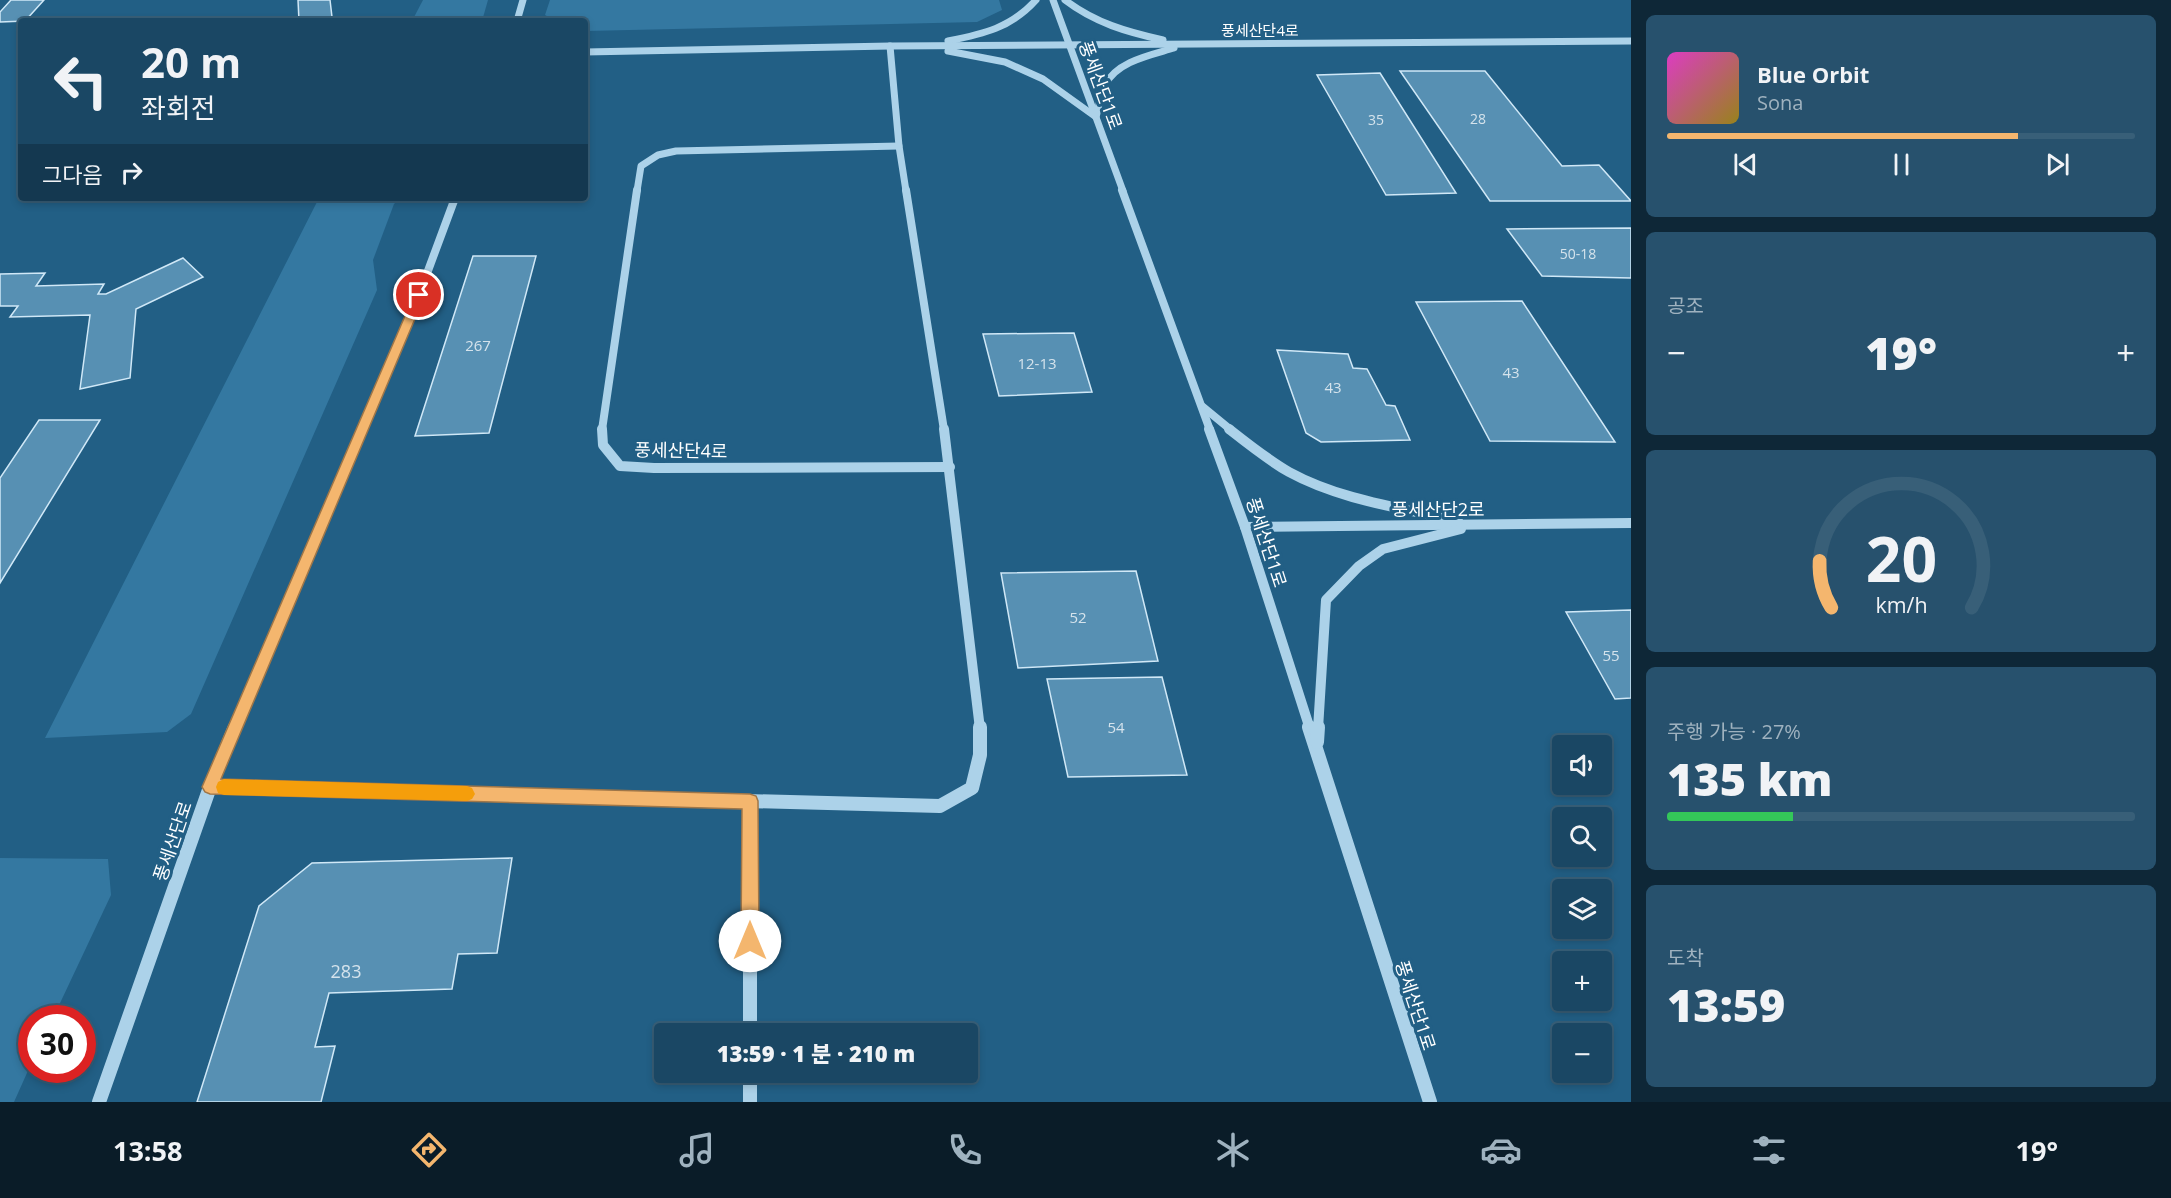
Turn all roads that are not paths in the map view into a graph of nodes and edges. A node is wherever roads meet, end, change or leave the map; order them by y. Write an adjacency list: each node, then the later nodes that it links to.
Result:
1 (524, 0): 5 (street)
2 (1036, 0): 10 (street)
3 (1053, 0): 8 (street, 풍세산단1로)
4 (1065, 0): 7 (street)
5 (519, 18)
6 (1631, 41): 7 (street, 풍세산단4로)
7 (1184, 44): 8 (street, 풍세산단4로); 12 (street)
8 (1069, 45): 10 (street, 풍세산단4로); 12 (street, 풍세산단1로)
9 (890, 46): 10 (street, 풍세산단4로); 11 (street, 풍세산단4로); 13 (street)
10 (924, 46): 12 (street)
11 (588, 52)
12 (1096, 117): 15 (street, 풍세산단1로)
13 (899, 146): 16 (street); 16 (street, 풍세산단4로)
14 (454, 201): 21 (street, 풍세산단로)
15 (1201, 405): 18 (street); 19 (street, 풍세산단1로)
16 (950, 467): 22 (street)
17 (1631, 523): 18 (street, 풍세산단2로)
18 (1476, 525): 19 (street, 풍세산단2로); 20 (street)
19 (1245, 527): 20 (street, 풍세산단1로)
20 (1317, 751): 27 (street, 풍세산단1로)
21 (210, 787): 22 (street); 25 (street, 풍세산단로)
22 (750, 801): 23 (street)
23 (750, 1023)
24 (750, 1083): 26 (street)
25 (99, 1102)
26 (750, 1102)
27 (1430, 1102)

